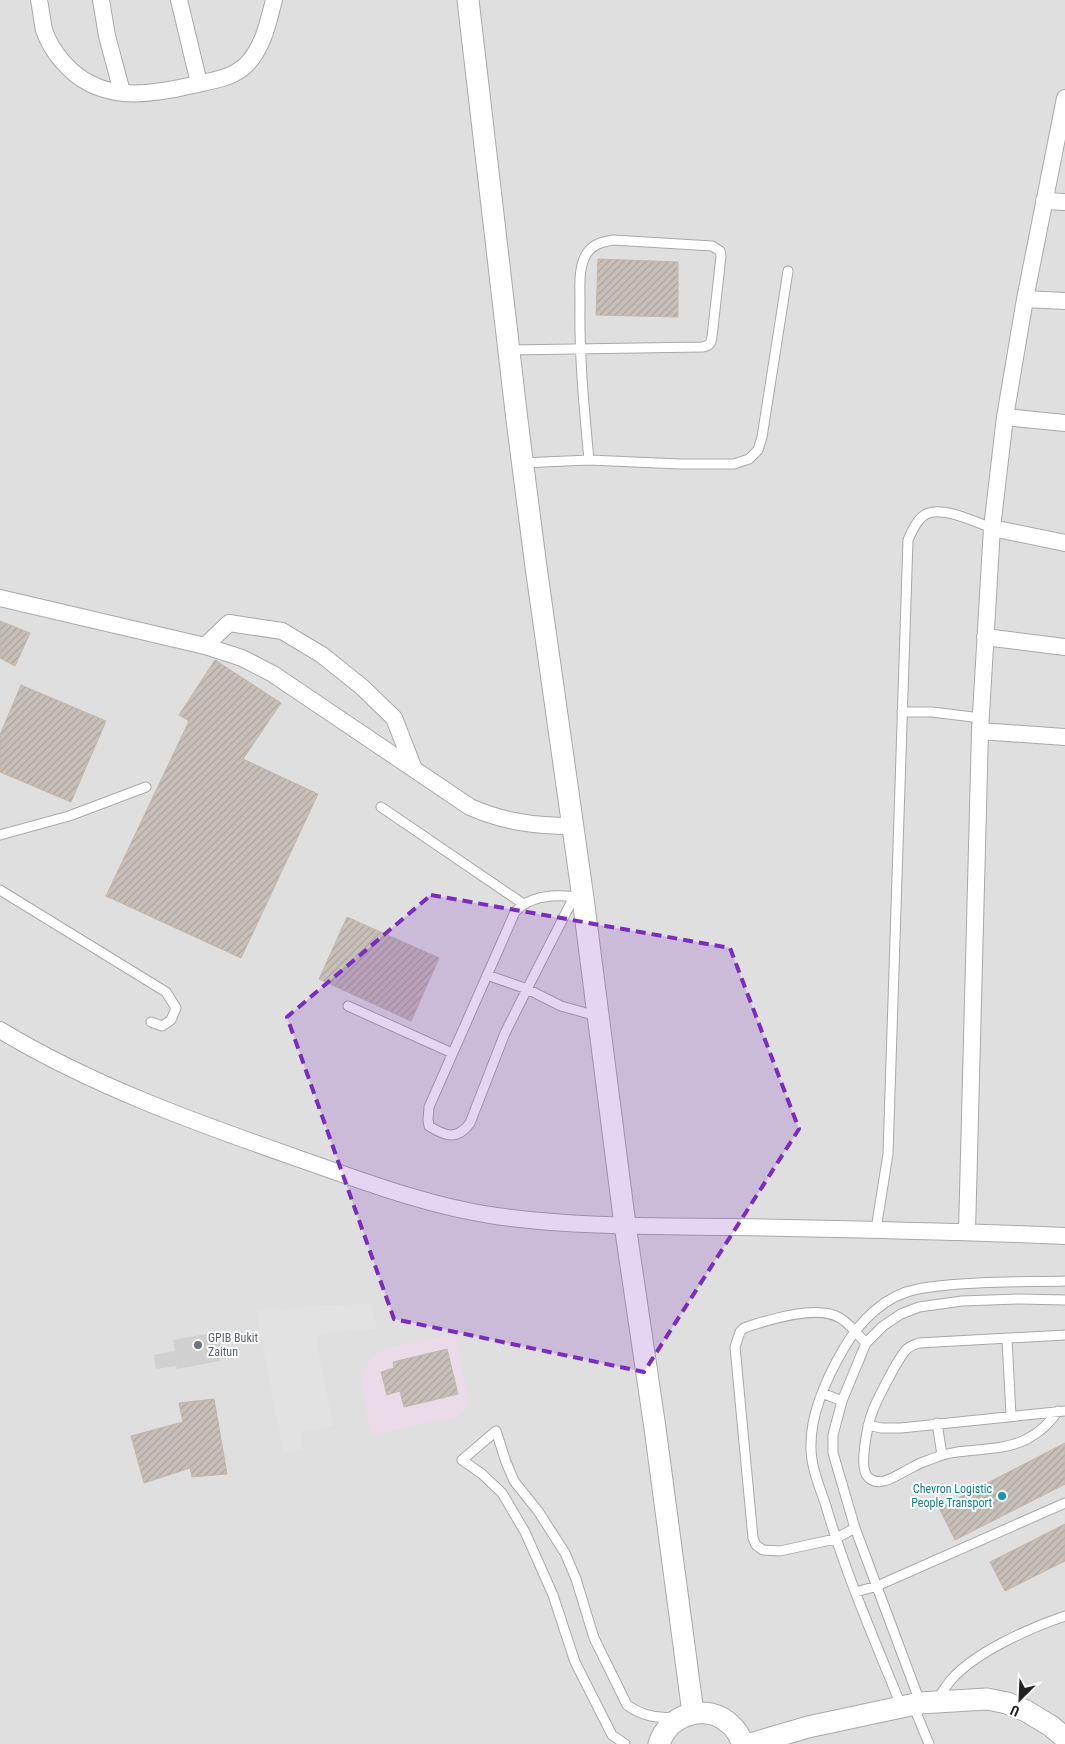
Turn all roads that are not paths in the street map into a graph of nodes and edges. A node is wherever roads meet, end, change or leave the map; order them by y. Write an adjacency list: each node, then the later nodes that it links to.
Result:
1 (39, 0): 7 (street)
2 (101, 0): 7 (street)
3 (179, 0): 6 (street)
4 (274, 0): 6 (street)
5 (468, 0): 15 (street)
6 (199, 83): 7 (street)
7 (122, 92)
8 (1064, 106): 9 (street)
9 (1044, 201): 10 (street); 12 (street)
10 (1065, 202)
11 (788, 271): 18 (lane)
12 (1025, 299): 13 (street); 16 (street)
13 (1065, 301)
14 (579, 348): 14 (lane); 15 (lane); 18 (lane)
15 (510, 350): 19 (street)
16 (1005, 417): 17 (street); 20 (street)
17 (1065, 423)
18 (589, 460): 19 (lane)
19 (522, 463): 32 (street)
20 (992, 528): 21 (street); 23 (street); 26 (lane)
21 (1065, 543)
22 (0, 598): 24 (street)
23 (985, 637): 25 (street); 27 (street)
24 (205, 646): 29 (street); 29 (street)
25 (1065, 647)
26 (902, 712): 27 (lane); 45 (lane)
27 (981, 725): 28 (street); 46 (street)
28 (1065, 737)
29 (414, 769): 32 (street)
30 (146, 787): 33 (lane)
31 (381, 807): 36 (lane)
32 (572, 826): 35 (street)
33 (0, 835)
34 (0, 890): 41 (lane)
35 (578, 898): 36 (lane); 38 (lane); 40 (street)
36 (522, 904): 37 (lane)
37 (487, 975): 38 (lane); 43 (lane)
38 (527, 990): 40 (lane); 43 (lane)
39 (348, 1006): 43 (lane)
40 (597, 1016): 44 (street)
41 (151, 1022)
42 (0, 1030): 44 (street)
43 (452, 1053)
44 (624, 1225): 45 (street); 70 (street)
45 (876, 1229): 46 (street)
46 (967, 1232): 47 (street)
47 (1065, 1235)
48 (1065, 1281): 50 (lane)
49 (1065, 1300): 53 (lane)
50 (854, 1331): 53 (lane); 54 (lane); 65 (lane)
51 (1065, 1335): 52 (lane)
52 (1007, 1339): 57 (lane); 59 (lane)
53 (866, 1343): 55 (lane)
54 (822, 1393): 55 (lane); 65 (lane)
55 (842, 1400): 64 (lane)
56 (1062, 1411): 57 (lane); 60 (lane)
57 (1011, 1415): 58 (lane)
58 (937, 1423): 59 (lane); 60 (lane)
59 (868, 1424): 60 (lane)
60 (942, 1455)
61 (514, 1481): 62 (lane); 62 (lane); 70 (lane)
62 (502, 1493): 72 (lane)
63 (1065, 1503): 66 (lane)
64 (855, 1528): 65 (lane); 66 (lane)
65 (835, 1539): 67 (lane)
66 (877, 1586): 67 (lane); 69 (lane)
67 (856, 1592): 69 (lane)
68 (1065, 1616): 69 (lane)
69 (918, 1704): 71 (street); 75 (street); 76 (lane)
70 (688, 1715): 73 (street); 74 (street)
71 (1065, 1738)
72 (625, 1744)
73 (659, 1744)
74 (744, 1744)
75 (750, 1744)
76 (929, 1744)

